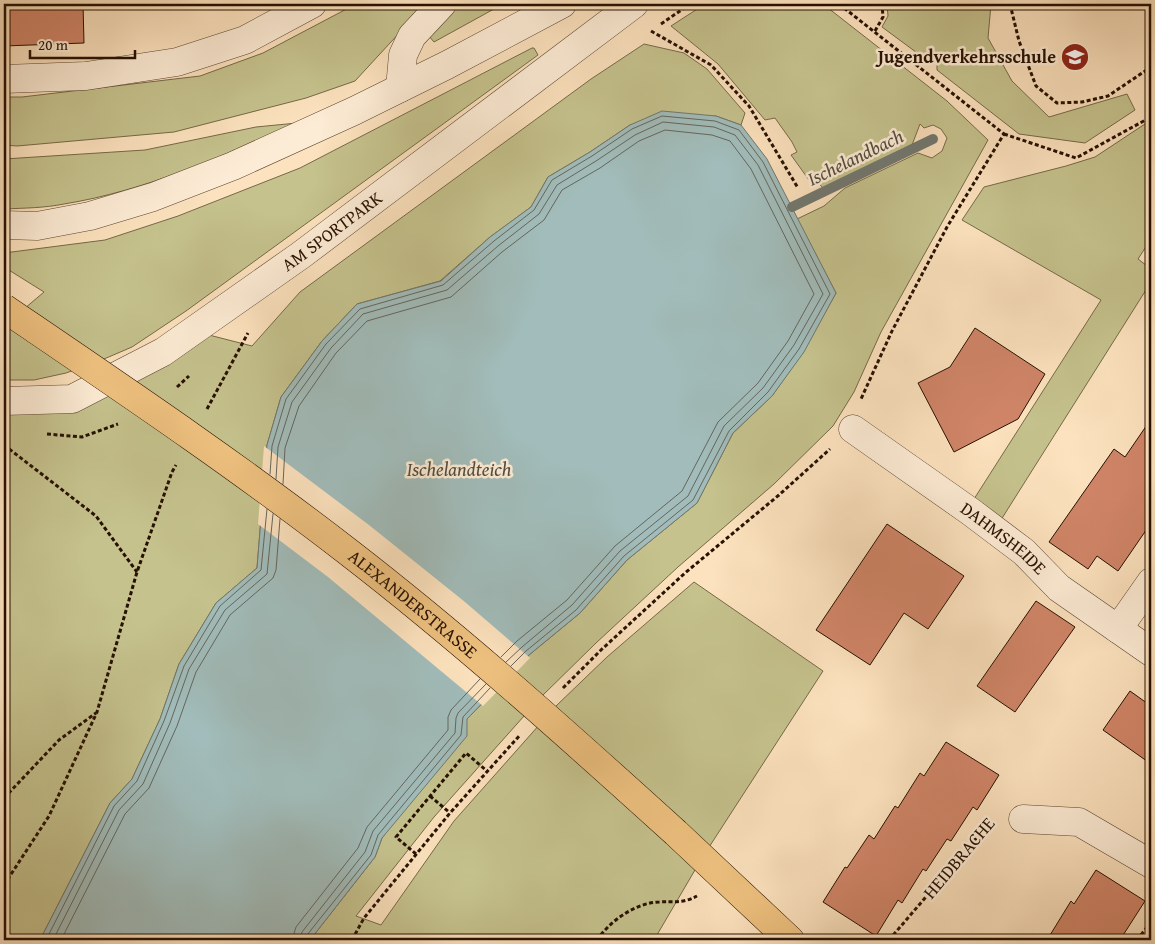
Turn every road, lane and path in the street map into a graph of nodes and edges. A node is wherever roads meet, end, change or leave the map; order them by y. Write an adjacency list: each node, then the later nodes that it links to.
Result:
1 (312, 4): 14 (street)
2 (442, 4): 15 (street)
3 (562, 4): 15 (street)
4 (634, 4): 22 (street, AM SPORTPARK)
5 (690, 4): 18 (path)
6 (842, 4): 12 (path)
7 (882, 4): 12 (path)
8 (1020, 4): 10 (path)
9 (1138, 4): 11 (path)
10 (1010, 5): 13 (path)
11 (1151, 8)
12 (875, 31): 17 (path)
13 (1151, 67)
14 (4, 79)
15 (400, 88): 19 (street)
16 (1151, 117): 17 (path)
17 (1004, 134): 24 (path)
18 (798, 188)
19 (4, 225)
20 (4, 308): 46 (main road, ALEXANDERSTRASSE, bridge)
21 (249, 332): 23 (path)
22 (4, 401)
23 (206, 411)
24 (853, 429): 29 (street, DAHMSHEIDE); 31 (path)
25 (4, 445): 27 (path)
26 (177, 464): 27 (path)
27 (137, 572): 32 (path)
28 (1151, 582): 29 (street)
29 (1118, 629): 30 (street, DAHMSHEIDE)
30 (1151, 652)
31 (562, 689)
32 (97, 712): 36 (path); 41 (path)
33 (524, 730): 34 (path)
34 (487, 771): 35 (path); 37 (path)
35 (430, 796): 37 (path); 39 (path)
36 (4, 798)
37 (450, 813): 39 (path)
38 (1022, 819): 40 (street, HEIDBRACHE); 47 (path, HEIDBRACHE)
39 (416, 854): 44 (path)
40 (1151, 864)
41 (4, 885)
42 (701, 892): 45 (path)
43 (1151, 922): 48 (path)
44 (352, 940)
45 (597, 940)
46 (790, 940)
47 (889, 940)
48 (1137, 940)

